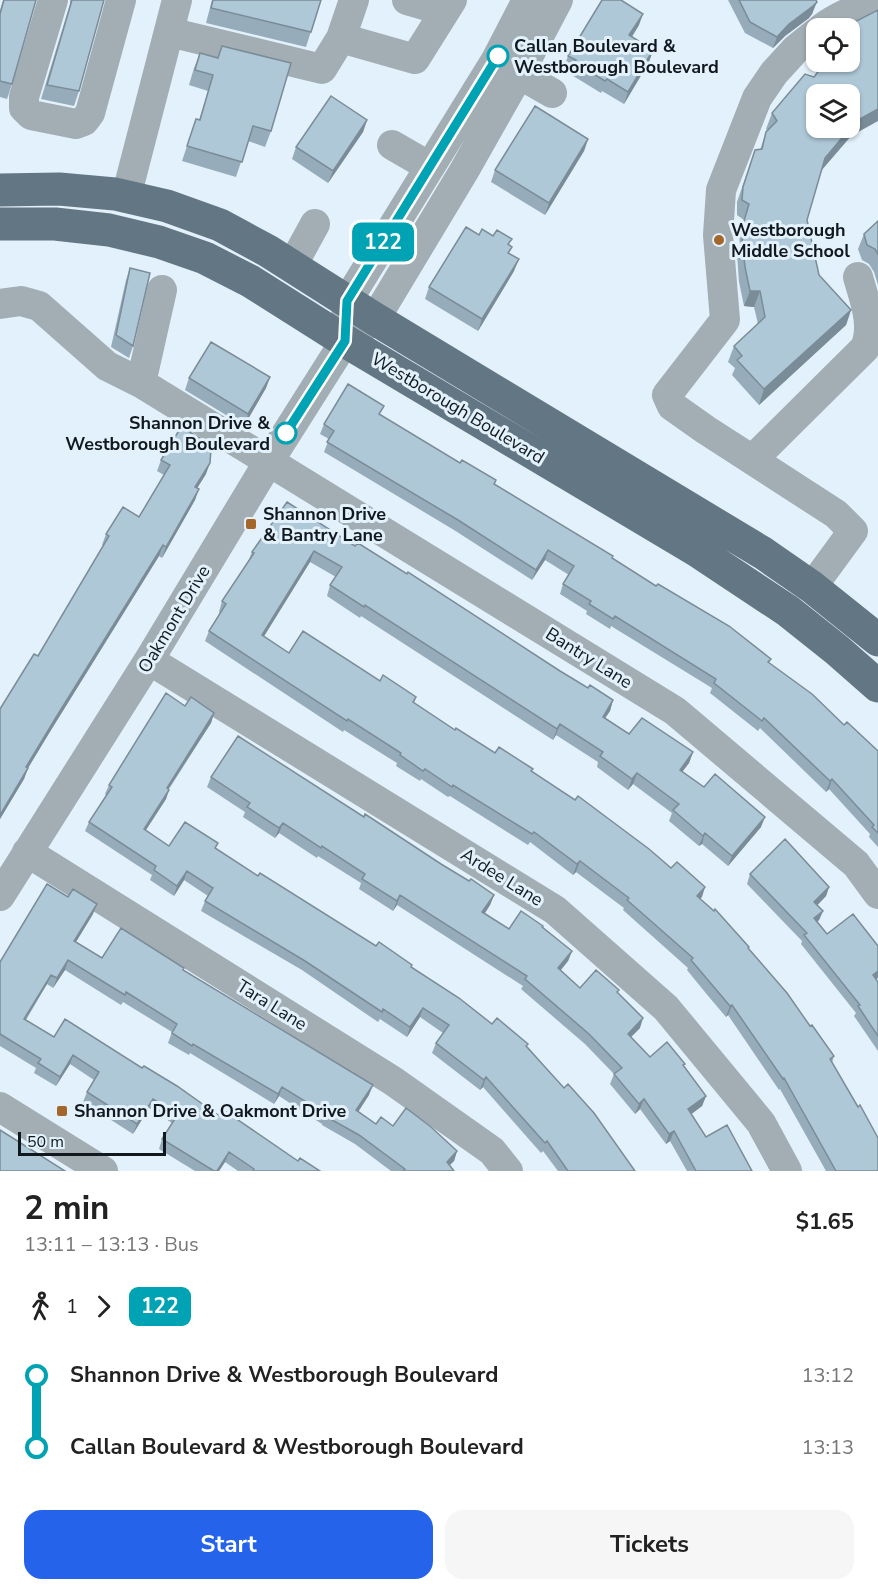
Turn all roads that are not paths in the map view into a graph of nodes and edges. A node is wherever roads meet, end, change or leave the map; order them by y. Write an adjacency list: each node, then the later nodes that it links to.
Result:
1 (53, 0): 2 (street)
2 (121, 0)
3 (177, 0): 11 (street)
4 (354, 0): 12 (street)
5 (407, 0): 9 (street)
6 (527, 0): 17 (street)
7 (558, 0): 14 (street)
8 (878, 3): 10 (street)
9 (448, 6): 12 (street)
10 (840, 18)
11 (169, 32): 12 (street); 19 (street)
12 (342, 38)
13 (806, 41): 30 (street)
14 (519, 74): 15 (street); 27 (street)
15 (552, 93)
16 (393, 145): 17 (street)
17 (430, 167): 25 (street)
18 (0, 190): 19 (main road, Westborough Boulevard)
19 (126, 197): 22 (main road, Westborough Boulevard)
20 (0, 224): 28 (main road, Westborough Boulevard)
21 (315, 224): 22 (street)
22 (292, 267): 25 (main road, Westborough Boulevard)
23 (858, 277): 30 (street)
24 (162, 290): 29 (street)
25 (347, 301): 27 (main road, Westborough Boulevard); 28 (street)
26 (0, 304): 29 (street, Bantry Lane)
27 (375, 319): 28 (street); 32 (main road, Westborough Boulevard)
28 (345, 341): 31 (street, Oakmont Drive); 35 (main road, Westborough Boulevard)
29 (141, 383): 31 (street, Bantry Lane)
30 (753, 459): 32 (street)
31 (269, 461): 34 (street, Oakmont Drive); 37 (street, Bantry Lane)
32 (812, 587): 33 (main road, Westborough Boulevard)
33 (878, 640)
34 (149, 660): 36 (street, Oakmont Drive); 42 (street, Ardee Lane)
35 (878, 686)
36 (27, 852): 38 (street, Oakmont Drive); 41 (street, Tara Lane)
37 (878, 894)
38 (0, 896)
39 (0, 1107): 40 (street)
40 (103, 1171)
41 (508, 1171)
42 (787, 1171)

